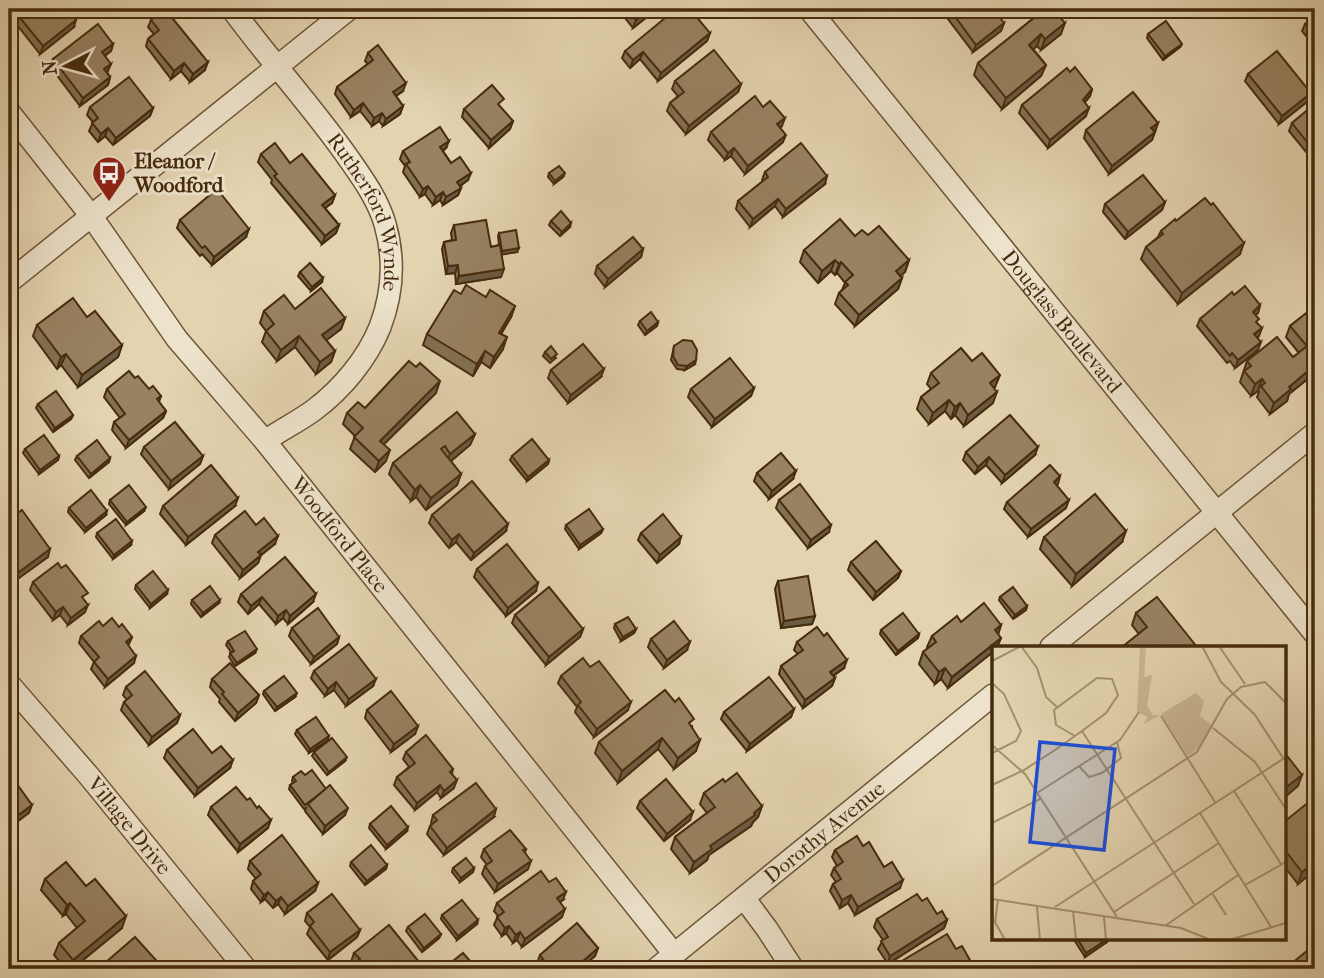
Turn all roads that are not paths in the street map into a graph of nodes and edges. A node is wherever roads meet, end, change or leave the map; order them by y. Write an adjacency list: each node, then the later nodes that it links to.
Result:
1 (232, 9): 4 (street, Rutherford Wynde)
2 (349, 9): 4 (street)
3 (809, 9): 10 (street, Douglass Boulevard)
4 (277, 67): 6 (street); 9 (street, Rutherford Wynde)
5 (9, 112): 6 (street, Woodford Place)
6 (92, 217): 7 (street); 9 (street, Woodford Place)
7 (9, 282)
8 (1315, 433): 10 (street)
9 (265, 441): 16 (street, Woodford Place)
10 (1217, 512): 11 (street, Douglass Boulevard); 12 (street)
11 (1315, 634)
12 (1052, 646)
13 (9, 684): 17 (street, Village Drive)
14 (992, 696): 15 (street, Dorothy Avenue)
15 (744, 898): 16 (street, Dorothy Avenue); 19 (street)
16 (674, 954): 18 (street, Dorothy Avenue)
17 (246, 969)
18 (656, 969)
19 (793, 969)

